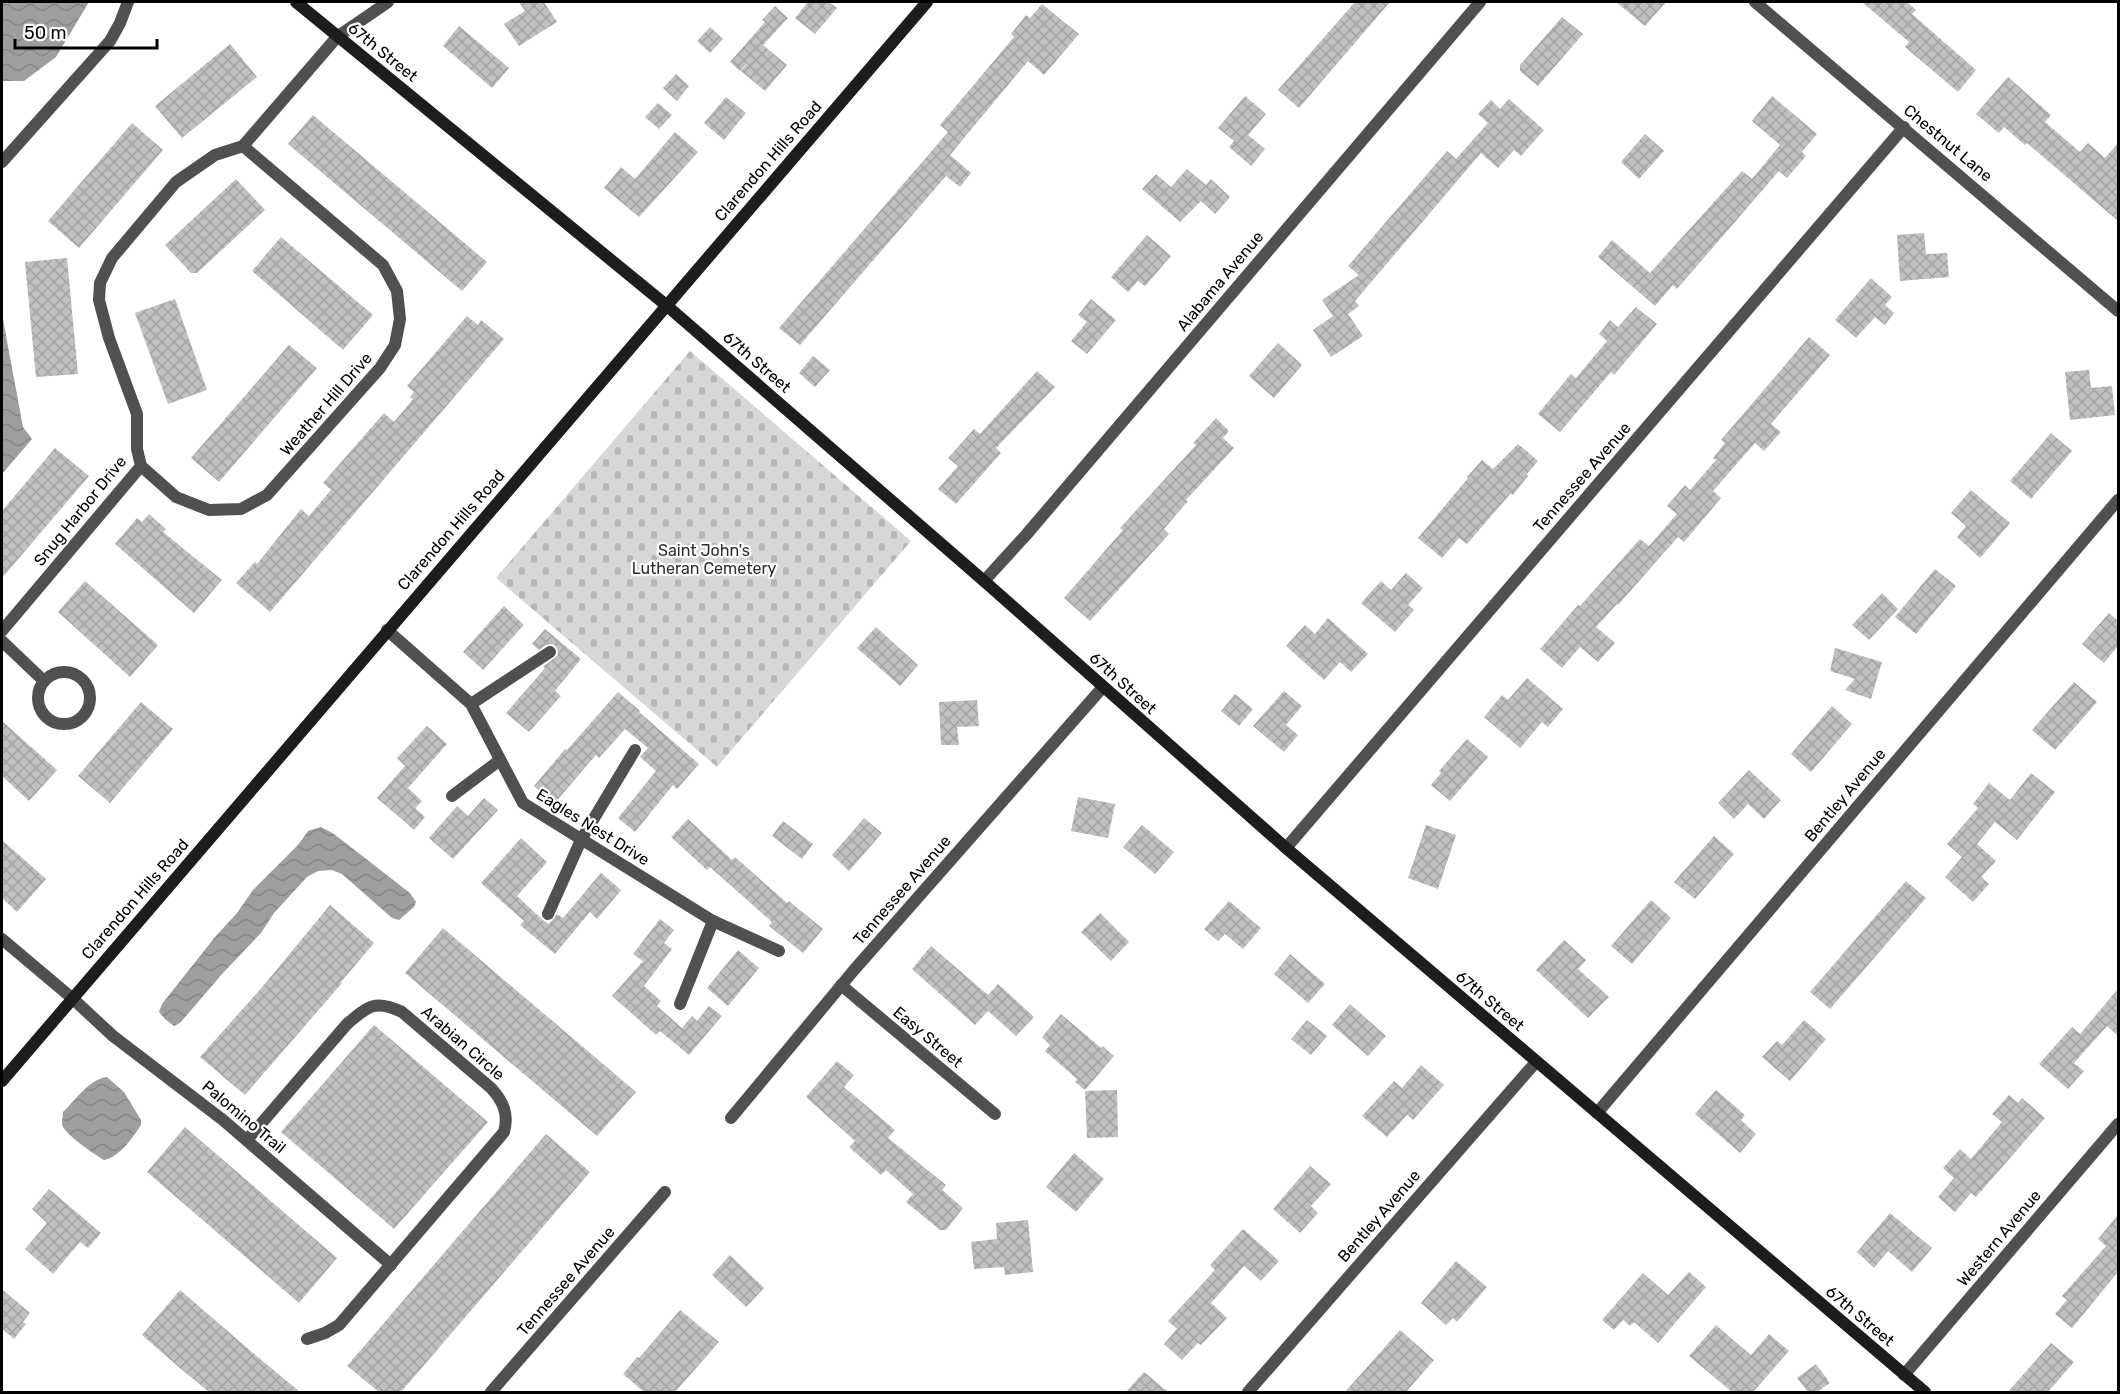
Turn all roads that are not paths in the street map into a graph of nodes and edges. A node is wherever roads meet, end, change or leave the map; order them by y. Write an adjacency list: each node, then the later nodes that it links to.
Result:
1 (128, 2): 10 (street)
2 (296, 2): 7 (street, 67th Street)
3 (388, 2): 7 (street)
4 (927, 2): 11 (street, Clarendon Hills Road)
5 (1480, 2): 15 (street, Alabama Avenue)
6 (1755, 2): 8 (street, Chestnut Lane)
7 (337, 37): 9 (street); 11 (street, 67th Street)
8 (1904, 128): 12 (street, Chestnut Lane); 27 (street, Tennessee Avenue)
9 (243, 146): 13 (street, Snug Harbor Drive); 13 (street, Weather Hill Drive)
10 (2, 162)
11 (666, 305): 15 (street, 67th Street); 16 (street, Clarendon Hills Road)
12 (2118, 311)
13 (141, 466): 17 (street, Snug Harbor Drive)
14 (2118, 500): 37 (street, Bentley Avenue)
15 (984, 581): 21 (street, 67th Street)
16 (387, 630): 22 (street, Eagles Nest Drive); 33 (street, Clarendon Hills Road)
17 (2, 631)
18 (2, 641): 20 (street)
19 (550, 652): 22 (street)
20 (44, 681): 20 (street)
21 (1103, 687): 27 (street, 67th Street); 32 (street, Tennessee Avenue)
22 (471, 704): 24 (street, Eagles Nest Drive)
23 (635, 750): 26 (street)
24 (500, 760): 25 (street); 26 (street, Eagles Nest Drive)
25 (452, 796)
26 (581, 840): 28 (street); 29 (street, Eagles Nest Drive)
27 (1286, 848): 35 (street, 67th Street)
28 (548, 914)
29 (713, 921): 31 (street, Eagles Nest Drive); 34 (street)
30 (2, 939): 33 (street)
31 (779, 951)
32 (841, 985): 38 (street, Easy Street); 39 (street, Tennessee Avenue)
33 (72, 998): 36 (street, Clarendon Hills Road); 41 (street, Palomino Trail)
34 (680, 1004)
35 (1536, 1062): 37 (street, 67th Street); 47 (street, Bentley Avenue)
36 (2, 1081)
37 (1597, 1113): 45 (street, 67th Street)
38 (995, 1114)
39 (731, 1118)
40 (2118, 1124): 45 (street, Western Avenue)
41 (247, 1140): 43 (street, Palomino Trail); 43 (street, Arabian Circle)
42 (665, 1192): 46 (street, Tennessee Avenue)
43 (391, 1265): 44 (street, Arabian Circle)
44 (307, 1339)
45 (1904, 1375): 48 (street, 67th Street)
46 (491, 1392)
47 (1248, 1392)
48 (1925, 1392)

